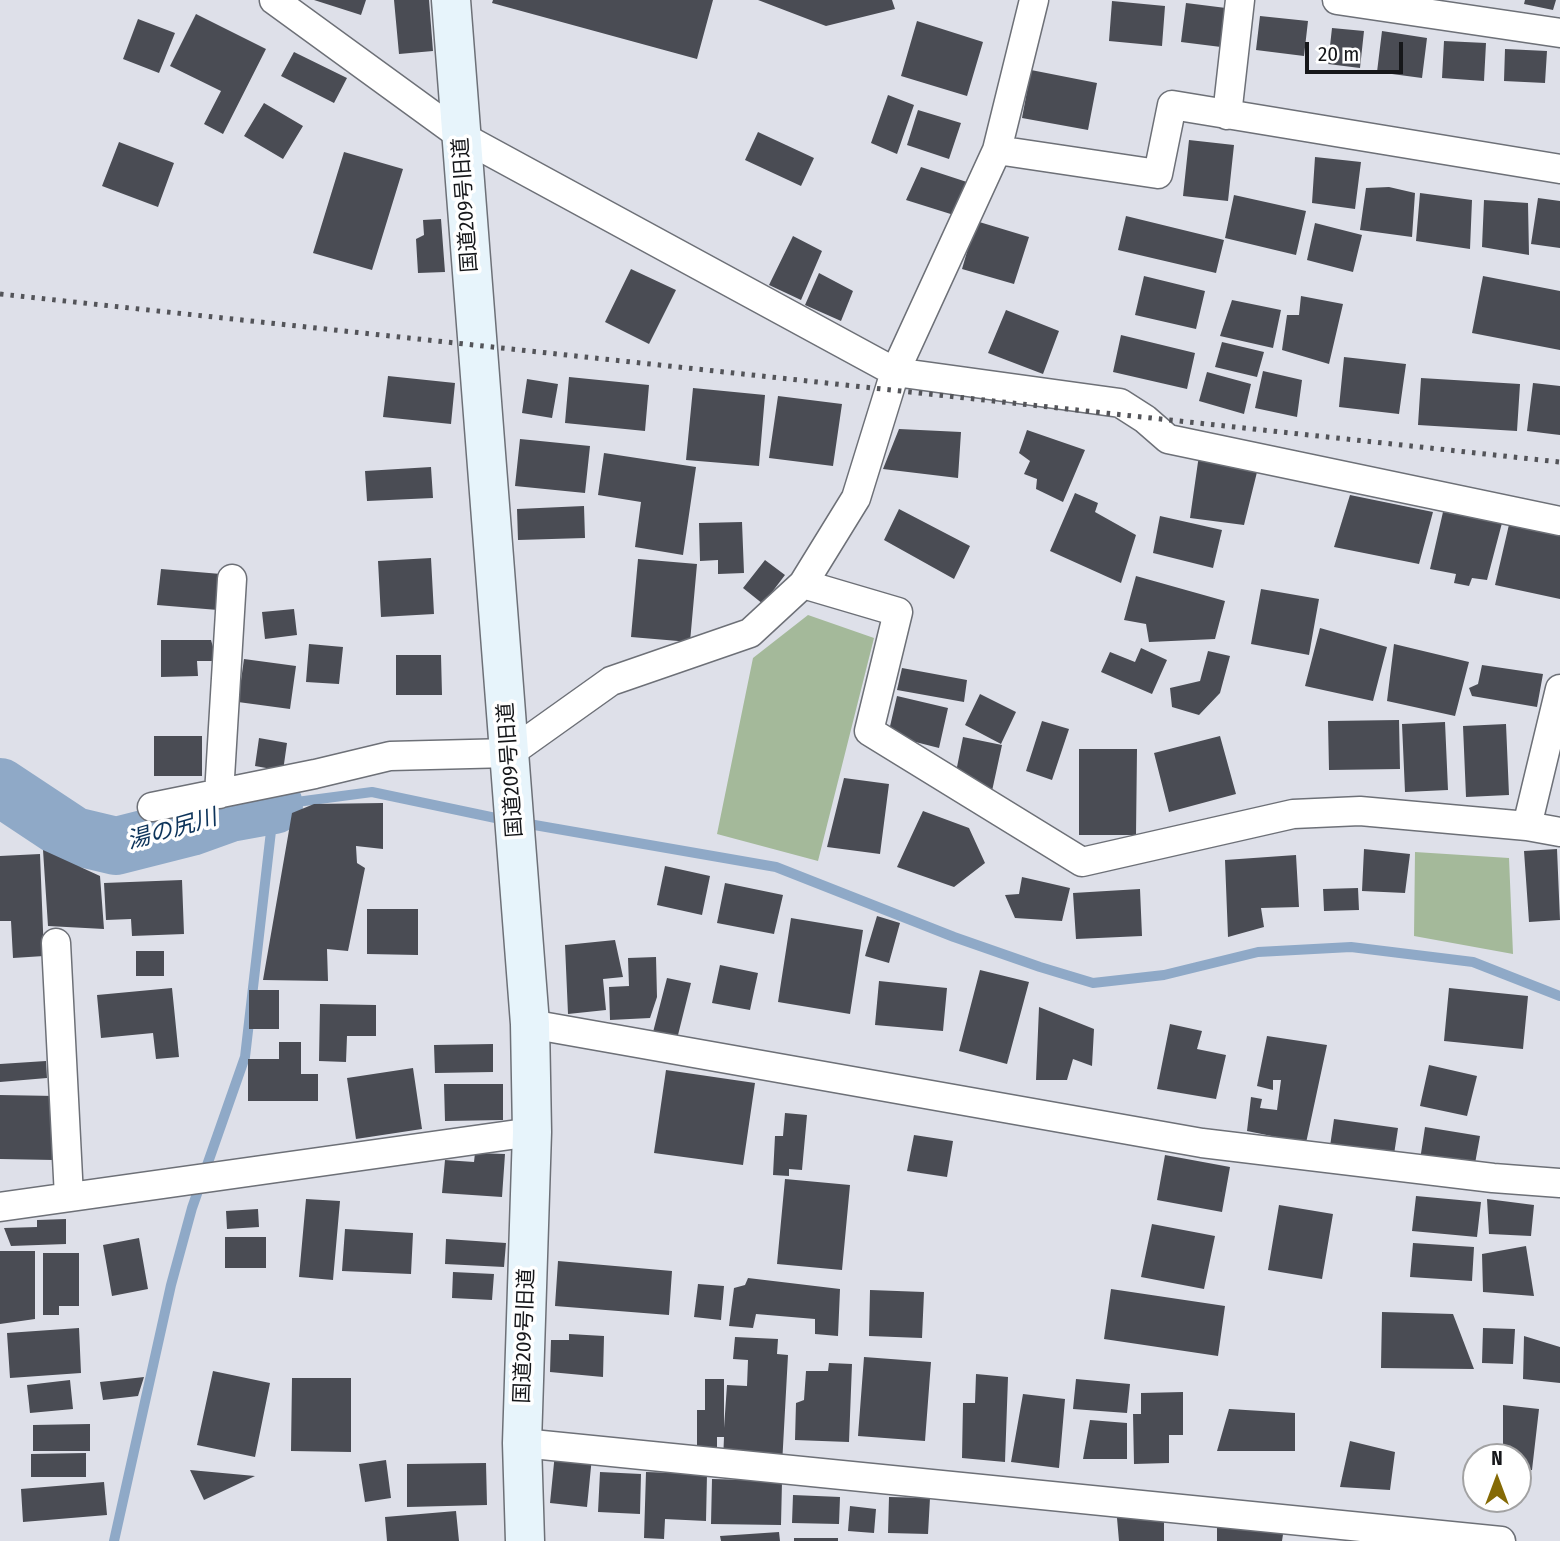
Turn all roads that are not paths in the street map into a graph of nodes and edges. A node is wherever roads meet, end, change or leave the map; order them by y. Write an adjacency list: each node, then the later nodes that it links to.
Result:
1 (274, 0): 8 (street)
2 (451, 0): 8 (street, 国道209号旧道)
3 (1034, 0): 9 (street)
4 (1240, 0): 7 (street)
5 (1337, 0): 6 (street)
6 (1560, 33)
7 (1227, 115): 9 (street); 10 (street)
8 (461, 136): 11 (street); 16 (street, 国道209号旧道)
9 (998, 150): 11 (street)
10 (1560, 169)
11 (895, 372): 12 (street); 14 (street)
12 (1560, 521)
13 (232, 579): 17 (street)
14 (803, 584): 16 (street); 19 (street)
15 (1560, 689): 19 (street)
16 (510, 753): 17 (street); 22 (street, 国道209号旧道)
17 (219, 794): 18 (street)
18 (152, 807)
19 (1527, 826): 20 (street)
20 (1560, 832)
21 (56, 943): 25 (street)
22 (530, 1024): 23 (street, 国道209号旧道); 24 (street)
23 (532, 1132): 25 (street); 27 (street, 国道209号旧道)
24 (1560, 1183)
25 (69, 1197): 26 (street)
26 (0, 1207)
27 (522, 1443): 28 (street, 国道209号旧道); 29 (street)
28 (525, 1541)
29 (1501, 1541)

